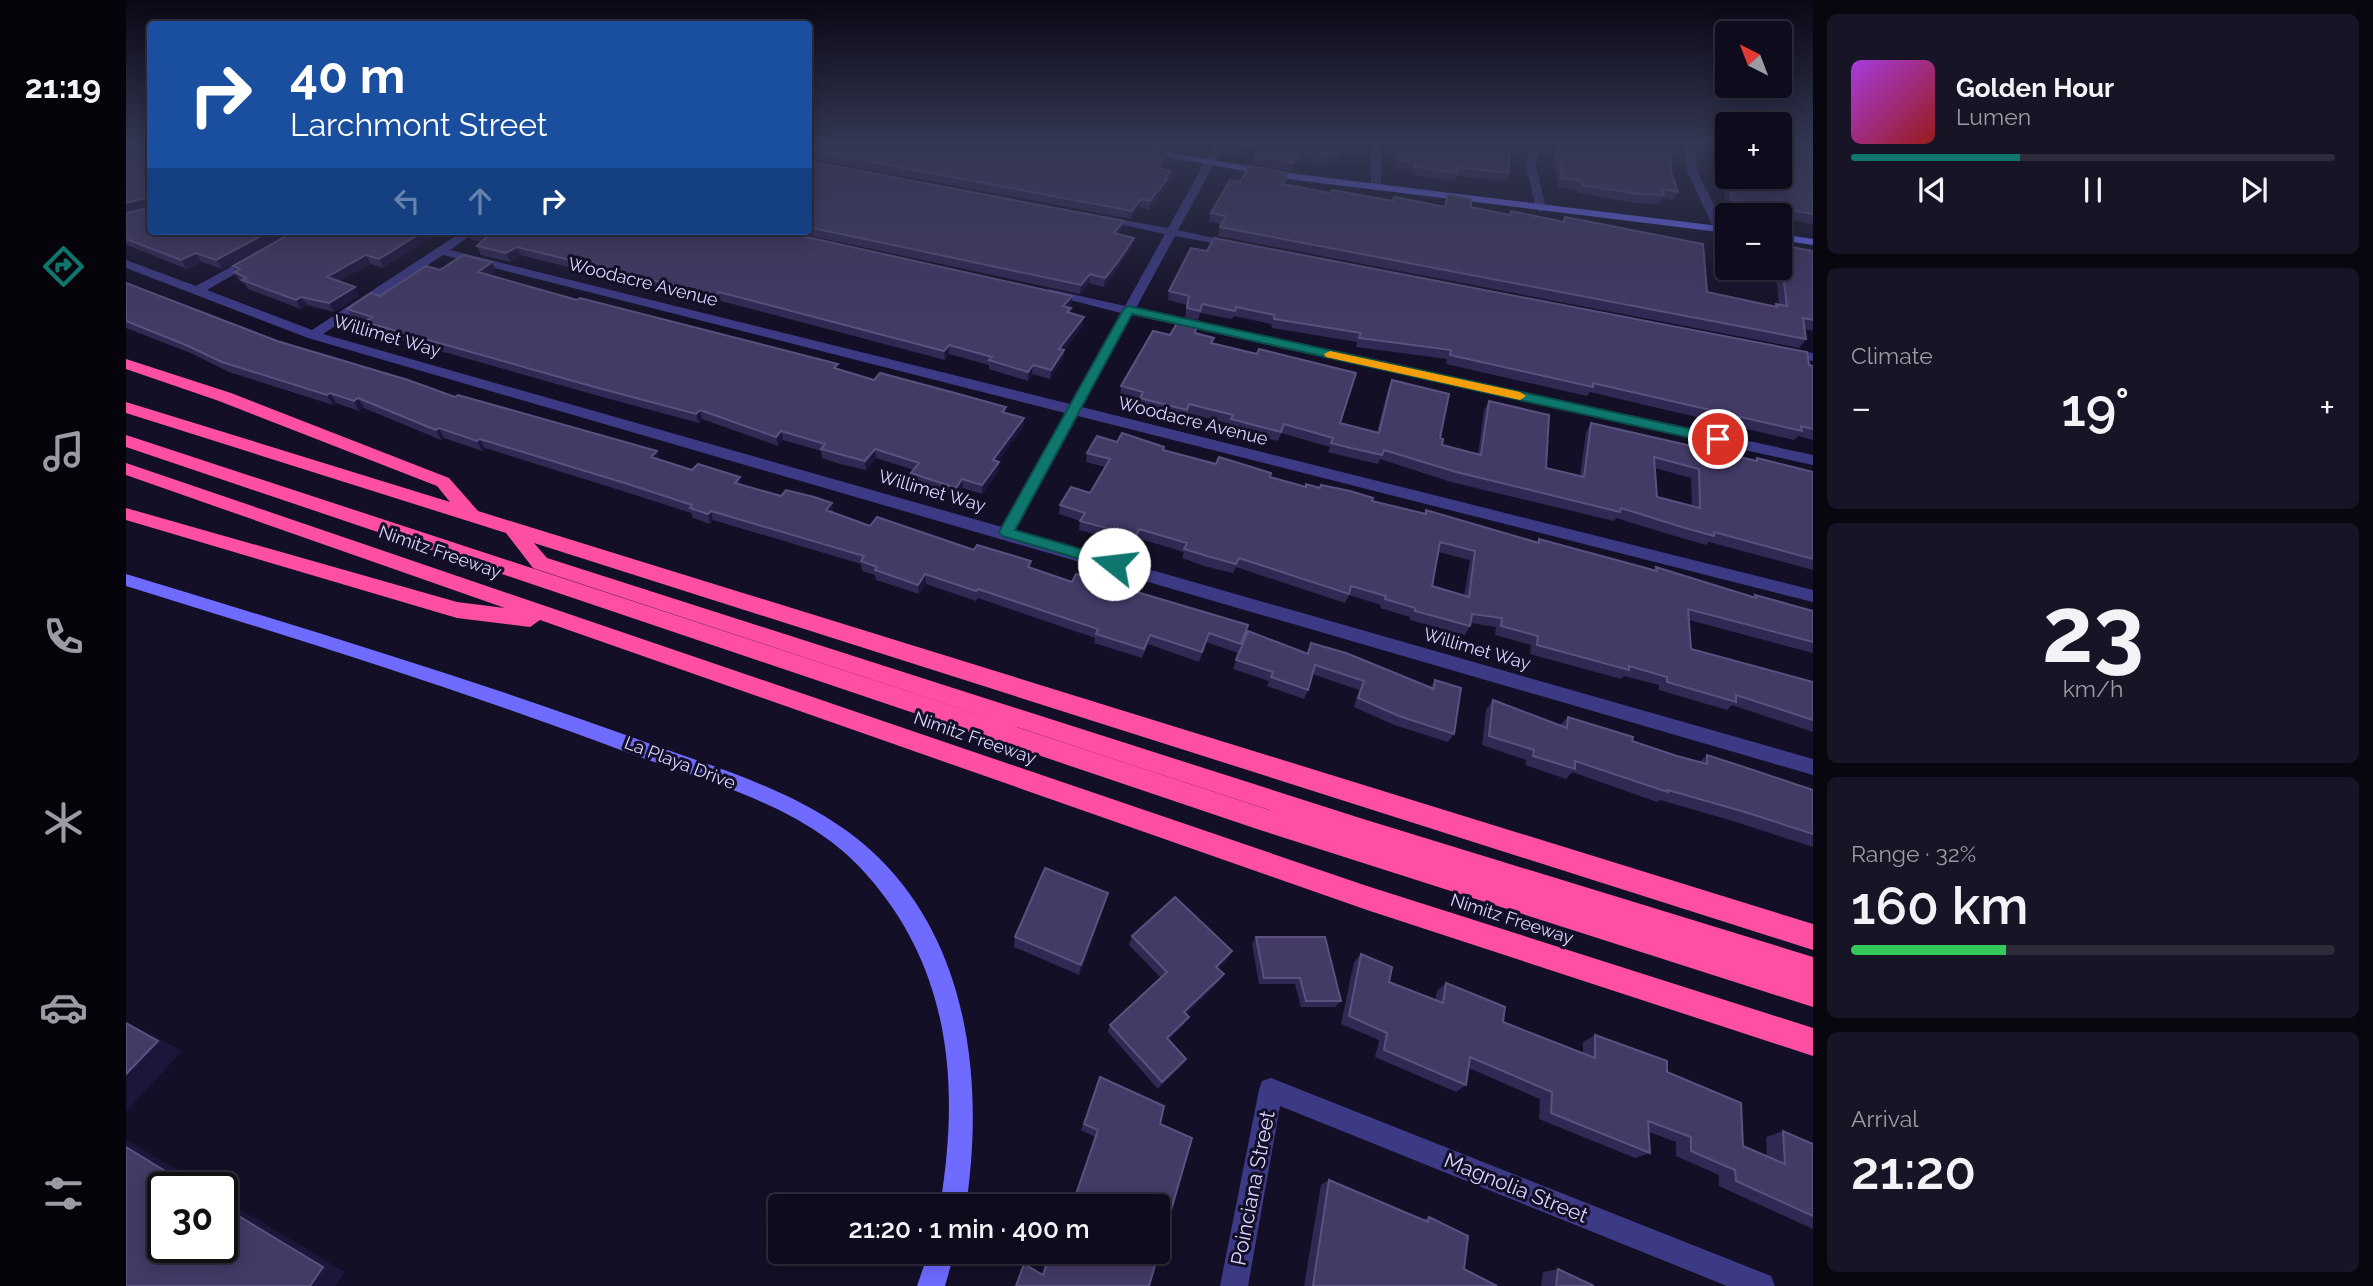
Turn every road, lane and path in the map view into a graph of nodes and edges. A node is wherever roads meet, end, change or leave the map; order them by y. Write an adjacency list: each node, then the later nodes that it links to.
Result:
1 (1187, 204): 7 (street)
2 (1502, 204): 4 (main road)
3 (1540, 204): 4 (street)
4 (1541, 209): 6 (main road)
5 (1082, 215): 7 (street)
6 (1715, 228)
7 (1171, 232): 11 (street); 17 (street)
8 (465, 235): 13 (street)
9 (1792, 239): 10 (main road)
10 (1813, 242)
11 (1246, 247)
12 (268, 251): 16 (street)
13 (441, 251): 18 (street); 23 (street, Woodacre Avenue)
14 (126, 264): 16 (street, Willimet Way)
15 (1038, 290): 17 (street)
16 (197, 291): 18 (street, Willimet Way)
17 (1128, 310): 23 (street); 25 (street)
18 (313, 335): 30 (street, Willimet Way)
19 (1775, 350): 20 (street)
20 (1813, 357)
21 (126, 364): 27 (highway)
22 (126, 407): 27 (highway)
23 (1073, 411): 30 (street); 32 (street, Woodacre Avenue)
24 (126, 441): 37 (highway)
25 (1813, 460)
26 (126, 468): 33 (highway, Nimitz Freeway)
27 (470, 513): 29 (highway)
28 (129, 515): 33 (highway)
29 (510, 526): 35 (highway); 36 (highway)
30 (1007, 532): 34 (street, Willimet Way)
31 (126, 580): 40 (main road, La Playa Drive)
32 (1813, 596)
33 (570, 624): 38 (highway, Nimitz Freeway)
34 (1813, 767)
35 (1813, 937)
36 (1813, 970)
37 (1813, 993)
38 (1813, 1041)
39 (1272, 1090): 43 (street, Poinciana Street); 44 (street, Magnolia Street)
40 (955, 1194)
41 (938, 1264): 42 (main road)
42 (931, 1286)
43 (1234, 1286)
44 (1761, 1286)

